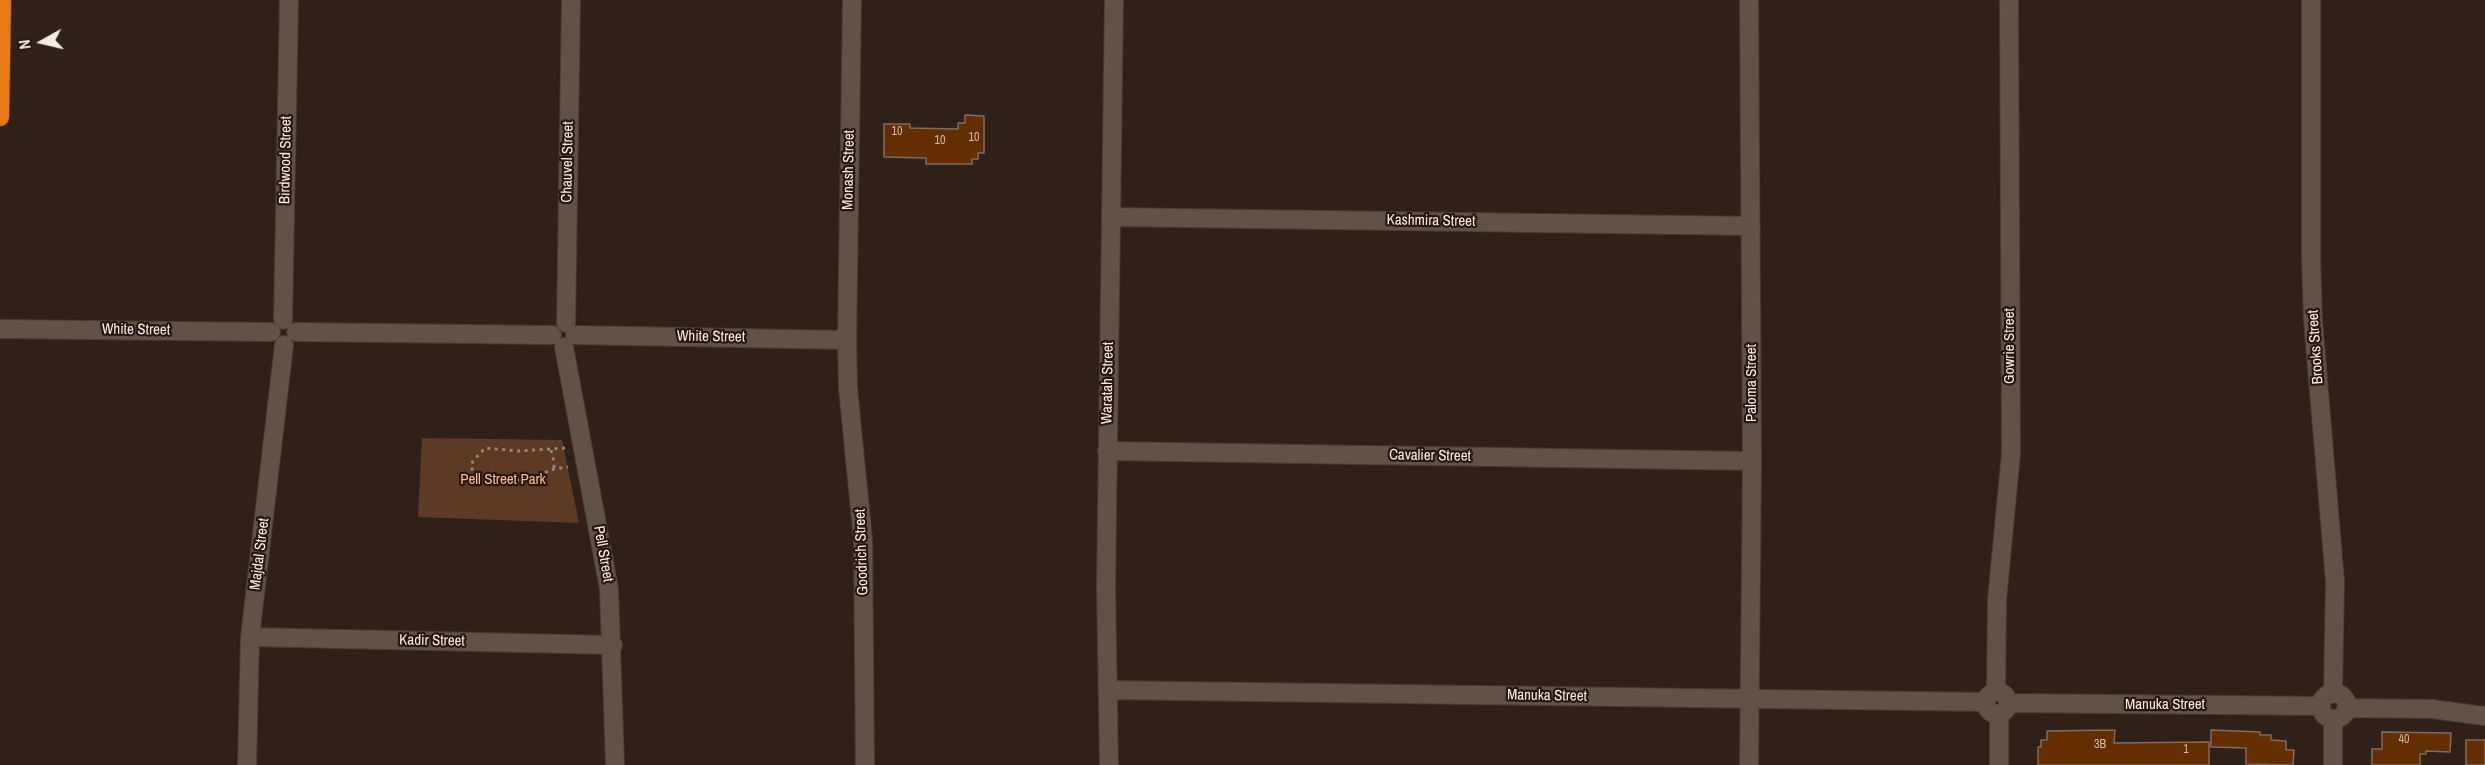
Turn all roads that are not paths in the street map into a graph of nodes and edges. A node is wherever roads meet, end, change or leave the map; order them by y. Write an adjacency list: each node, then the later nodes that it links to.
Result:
1 (2, 0): 9 (highway)
2 (289, 0): 13 (street, Birdwood Street)
3 (571, 0): 14 (street, Chauvel Street)
4 (852, 0): 15 (street, Monash Street)
5 (1114, 0): 10 (street, Waratah Street)
6 (1749, 0): 11 (street, Paloma Street)
7 (2009, 0): 22 (street, Gowrie Street)
8 (2311, 0): 23 (street, Brooks Street)
9 (0, 117)
10 (1111, 217): 11 (street, Kashmira Street); 16 (street, Waratah Street)
11 (1751, 226): 17 (street, Paloma Street)
12 (0, 329): 13 (street, White Street)
13 (284, 332): 14 (street, White Street); 18 (street, Majdal Street)
14 (564, 335): 15 (street, White Street); 19 (street, Pell Street)
15 (847, 340): 27 (street, Goodrich Street)
16 (1107, 451): 17 (street, Cavalier Street); 20 (street, Waratah Street)
17 (1752, 461): 21 (street, Paloma Street)
18 (250, 637): 19 (street, Kadir Street); 25 (street, Majdal Street)
19 (613, 645): 26 (street, Pell Street)
20 (1108, 690): 21 (street, Manuka Street); 28 (street, Waratah Street)
21 (1750, 699): 22 (street, Manuka Street); 29 (street, Paloma Street)
22 (1997, 703): 23 (street, Manuka Street); 30 (street, Gowrie Street)
23 (2333, 707): 24 (street, Manuka Street); 31 (street, Brooks Street)
24 (2485, 716)
25 (248, 765)
26 (615, 765)
27 (865, 765)
28 (1110, 765)
29 (1749, 765)
30 (1999, 765)
31 (2333, 765)

